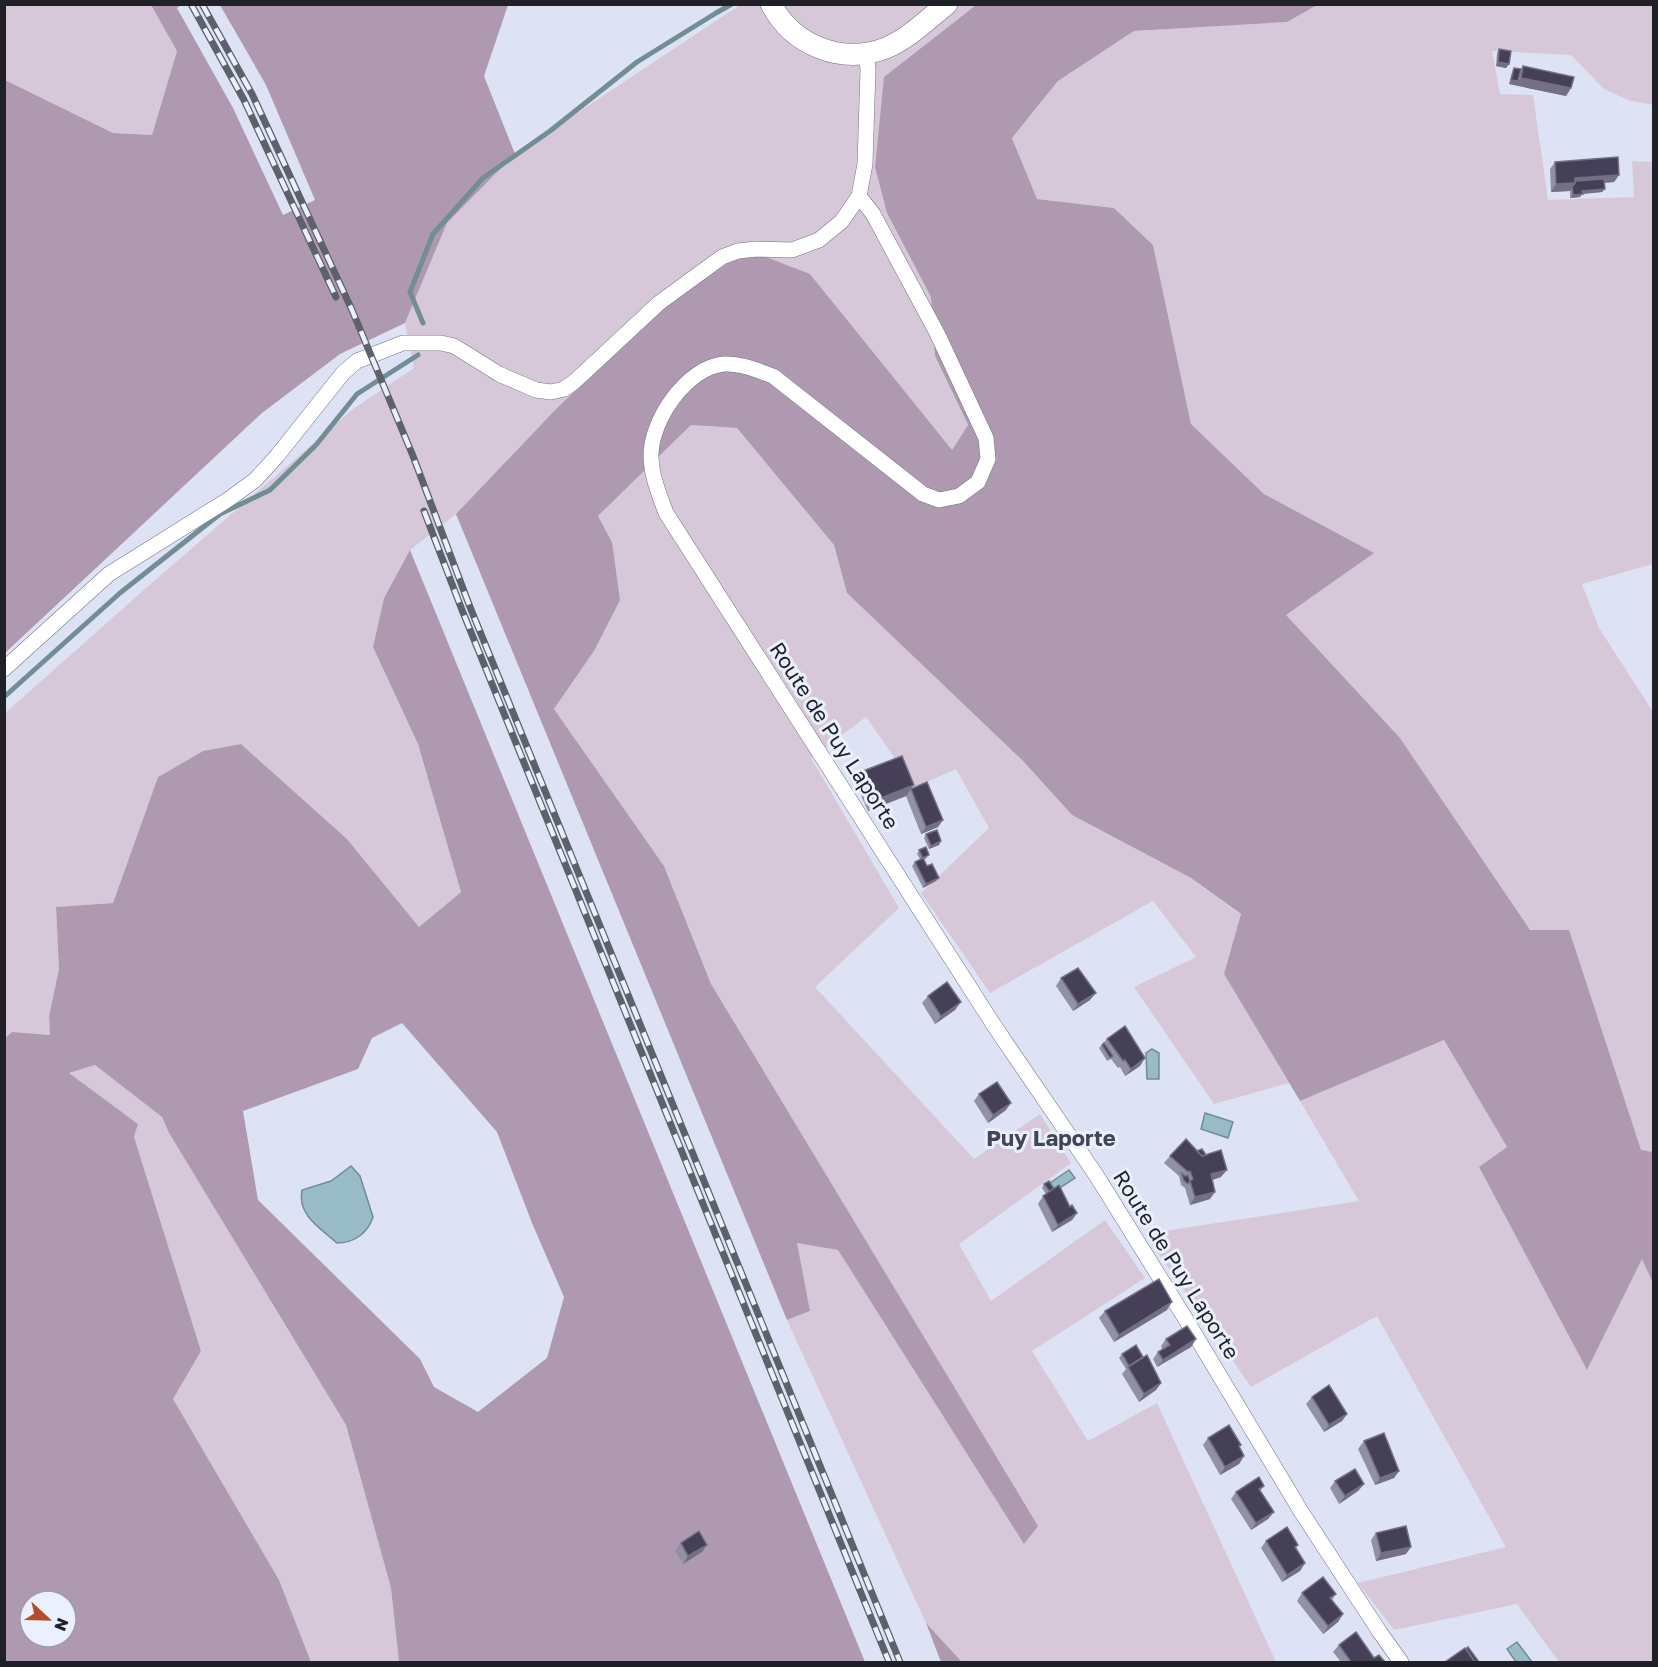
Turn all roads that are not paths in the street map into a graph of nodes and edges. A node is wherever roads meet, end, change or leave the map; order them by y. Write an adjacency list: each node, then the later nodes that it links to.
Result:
1 (771, 4): 3 (main road)
2 (947, 4): 3 (main road)
3 (866, 54): 4 (street)
4 (859, 196): 5 (street); 6 (street, Route de Puy Laporte)
5 (4, 669)
6 (1401, 1662)

